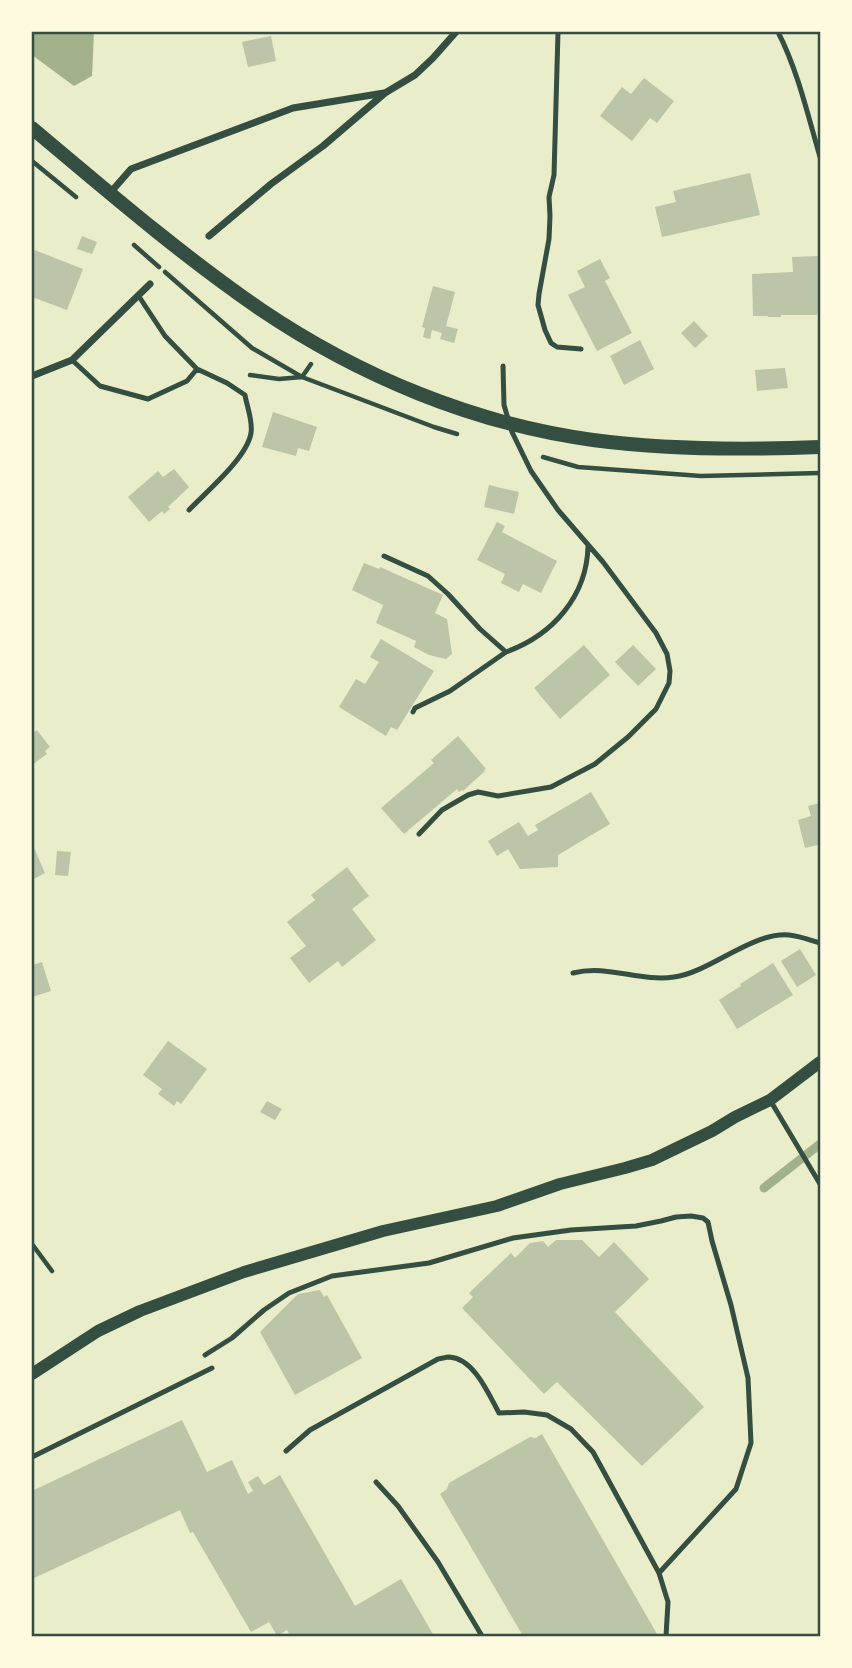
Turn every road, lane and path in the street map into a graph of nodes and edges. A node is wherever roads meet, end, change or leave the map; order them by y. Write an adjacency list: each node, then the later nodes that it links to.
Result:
1 (456, 32): 4 (street)
2 (558, 32): 12 (lane)
3 (778, 32): 6 (lane)
4 (385, 93): 7 (street); 8 (street)
5 (32, 128): 7 (main road)
6 (821, 158)
7 (110, 193): 11 (main road)
8 (209, 236)
9 (150, 284): 10 (street)
10 (138, 295): 13 (street); 15 (lane)
11 (323, 347): 16 (path); 18 (main road)
12 (581, 349)
13 (72, 360): 15 (lane); 17 (street)
14 (503, 366): 20 (lane)
15 (197, 369): 19 (lane)
16 (238, 374)
17 (32, 376)
18 (821, 447)
19 (189, 510)
20 (588, 546): 22 (lane); 24 (lane)
21 (384, 556): 22 (lane)
22 (506, 652): 23 (lane)
23 (413, 712)
24 (419, 834)
25 (821, 943): 26 (lane)
26 (573, 973)
27 (821, 1062): 28 (street)
28 (770, 1100): 29 (lane); 34 (street)
29 (821, 1184)
30 (32, 1244): 31 (path)
31 (52, 1271)
32 (205, 1355): 38 (lane)
33 (212, 1368): 36 (lane)
34 (32, 1374)
35 (286, 1451): 38 (lane)
36 (32, 1457)
37 (376, 1482): 39 (lane)
38 (659, 1573): 40 (lane)
39 (482, 1636)
40 (666, 1636)

